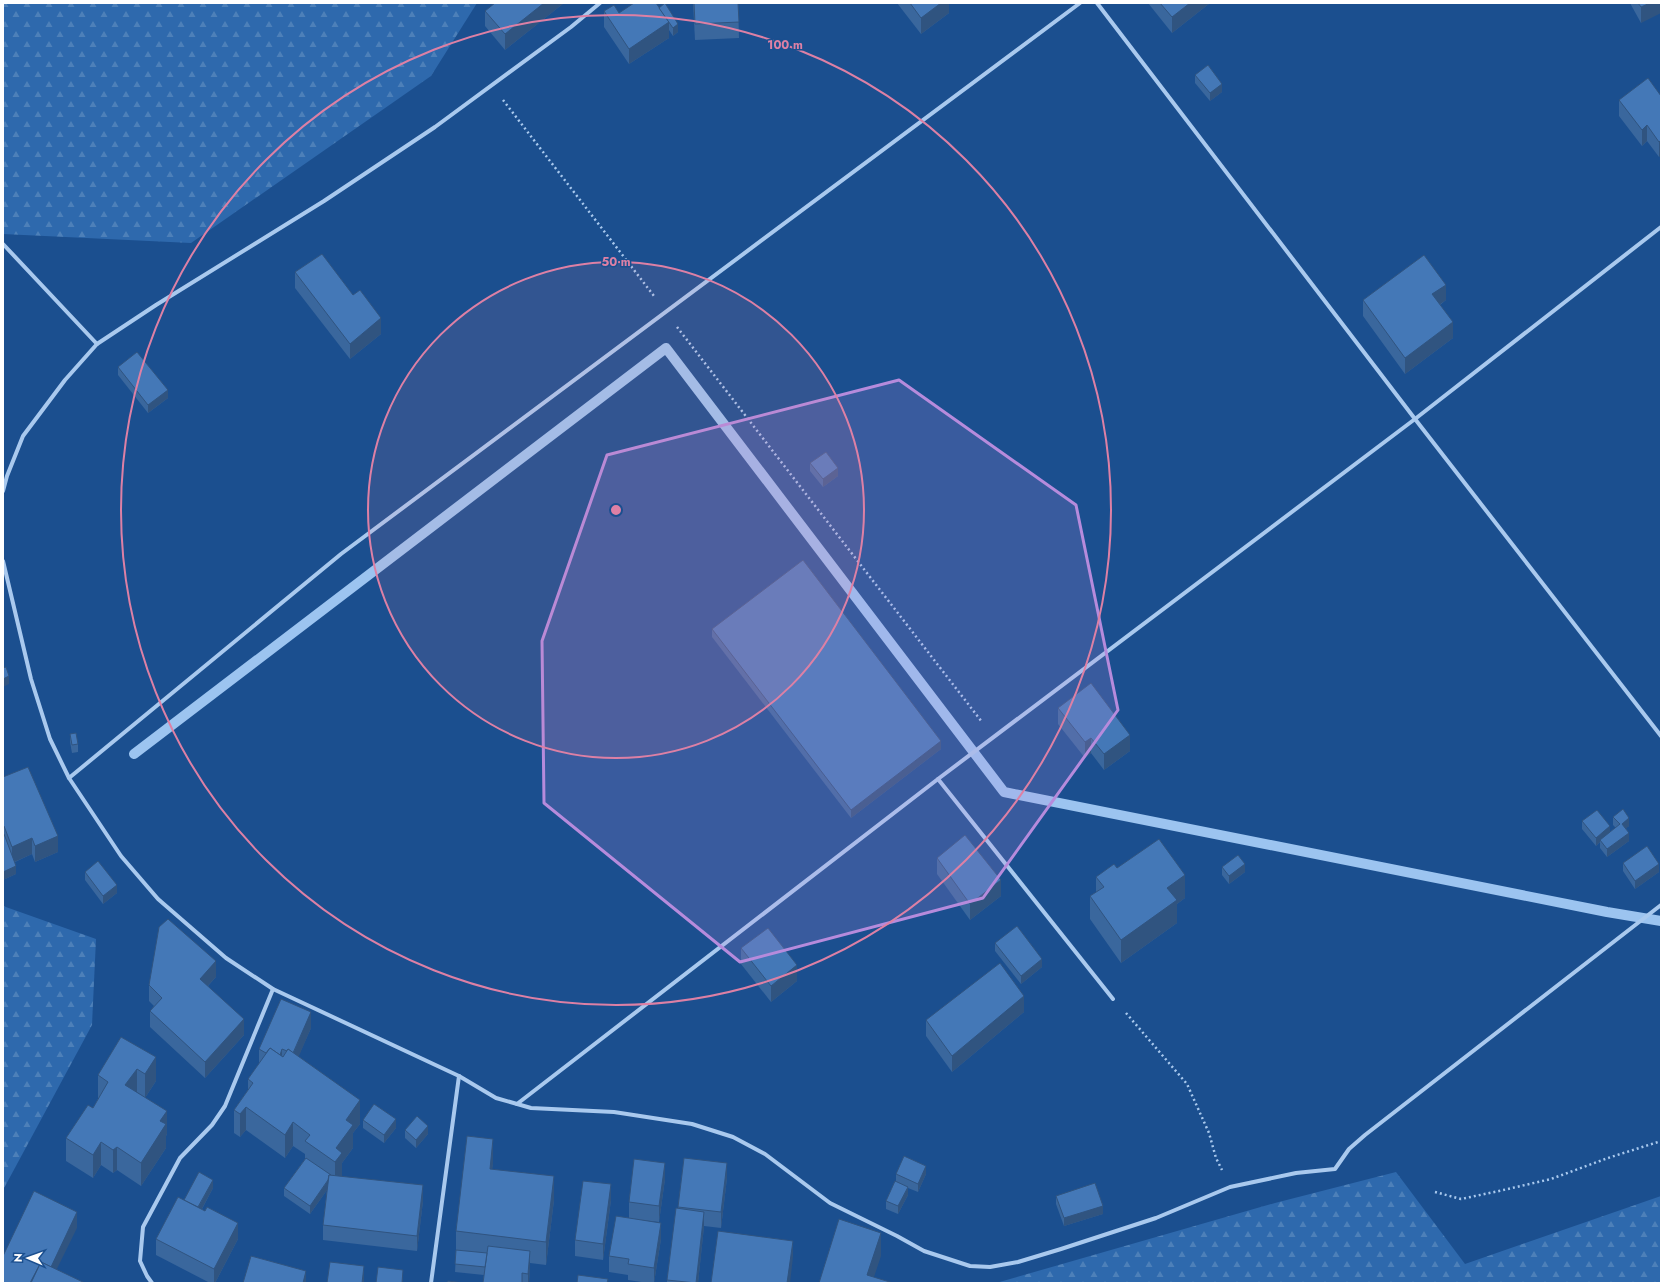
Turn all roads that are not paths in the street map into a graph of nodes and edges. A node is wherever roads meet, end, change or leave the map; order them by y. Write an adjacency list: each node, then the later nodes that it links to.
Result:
1 (600, 3): 6 (street)
2 (1080, 3): 12 (street)
3 (1097, 3): 7 (street)
4 (1661, 227): 7 (street)
5 (3, 244): 6 (street)
6 (98, 344): 8 (street)
7 (1415, 419): 11 (street); 13 (street)
8 (5, 475): 9 (street)
9 (3, 491)
10 (3, 561): 12 (street)
11 (1661, 736)
12 (69, 778): 15 (street)
13 (938, 779): 16 (street); 18 (street)
14 (1661, 905): 18 (street)
15 (273, 989): 17 (street); 19 (street)
16 (1113, 999)
17 (459, 1076): 18 (street); 20 (street)
18 (517, 1104)
19 (152, 1283)
20 (431, 1283)

